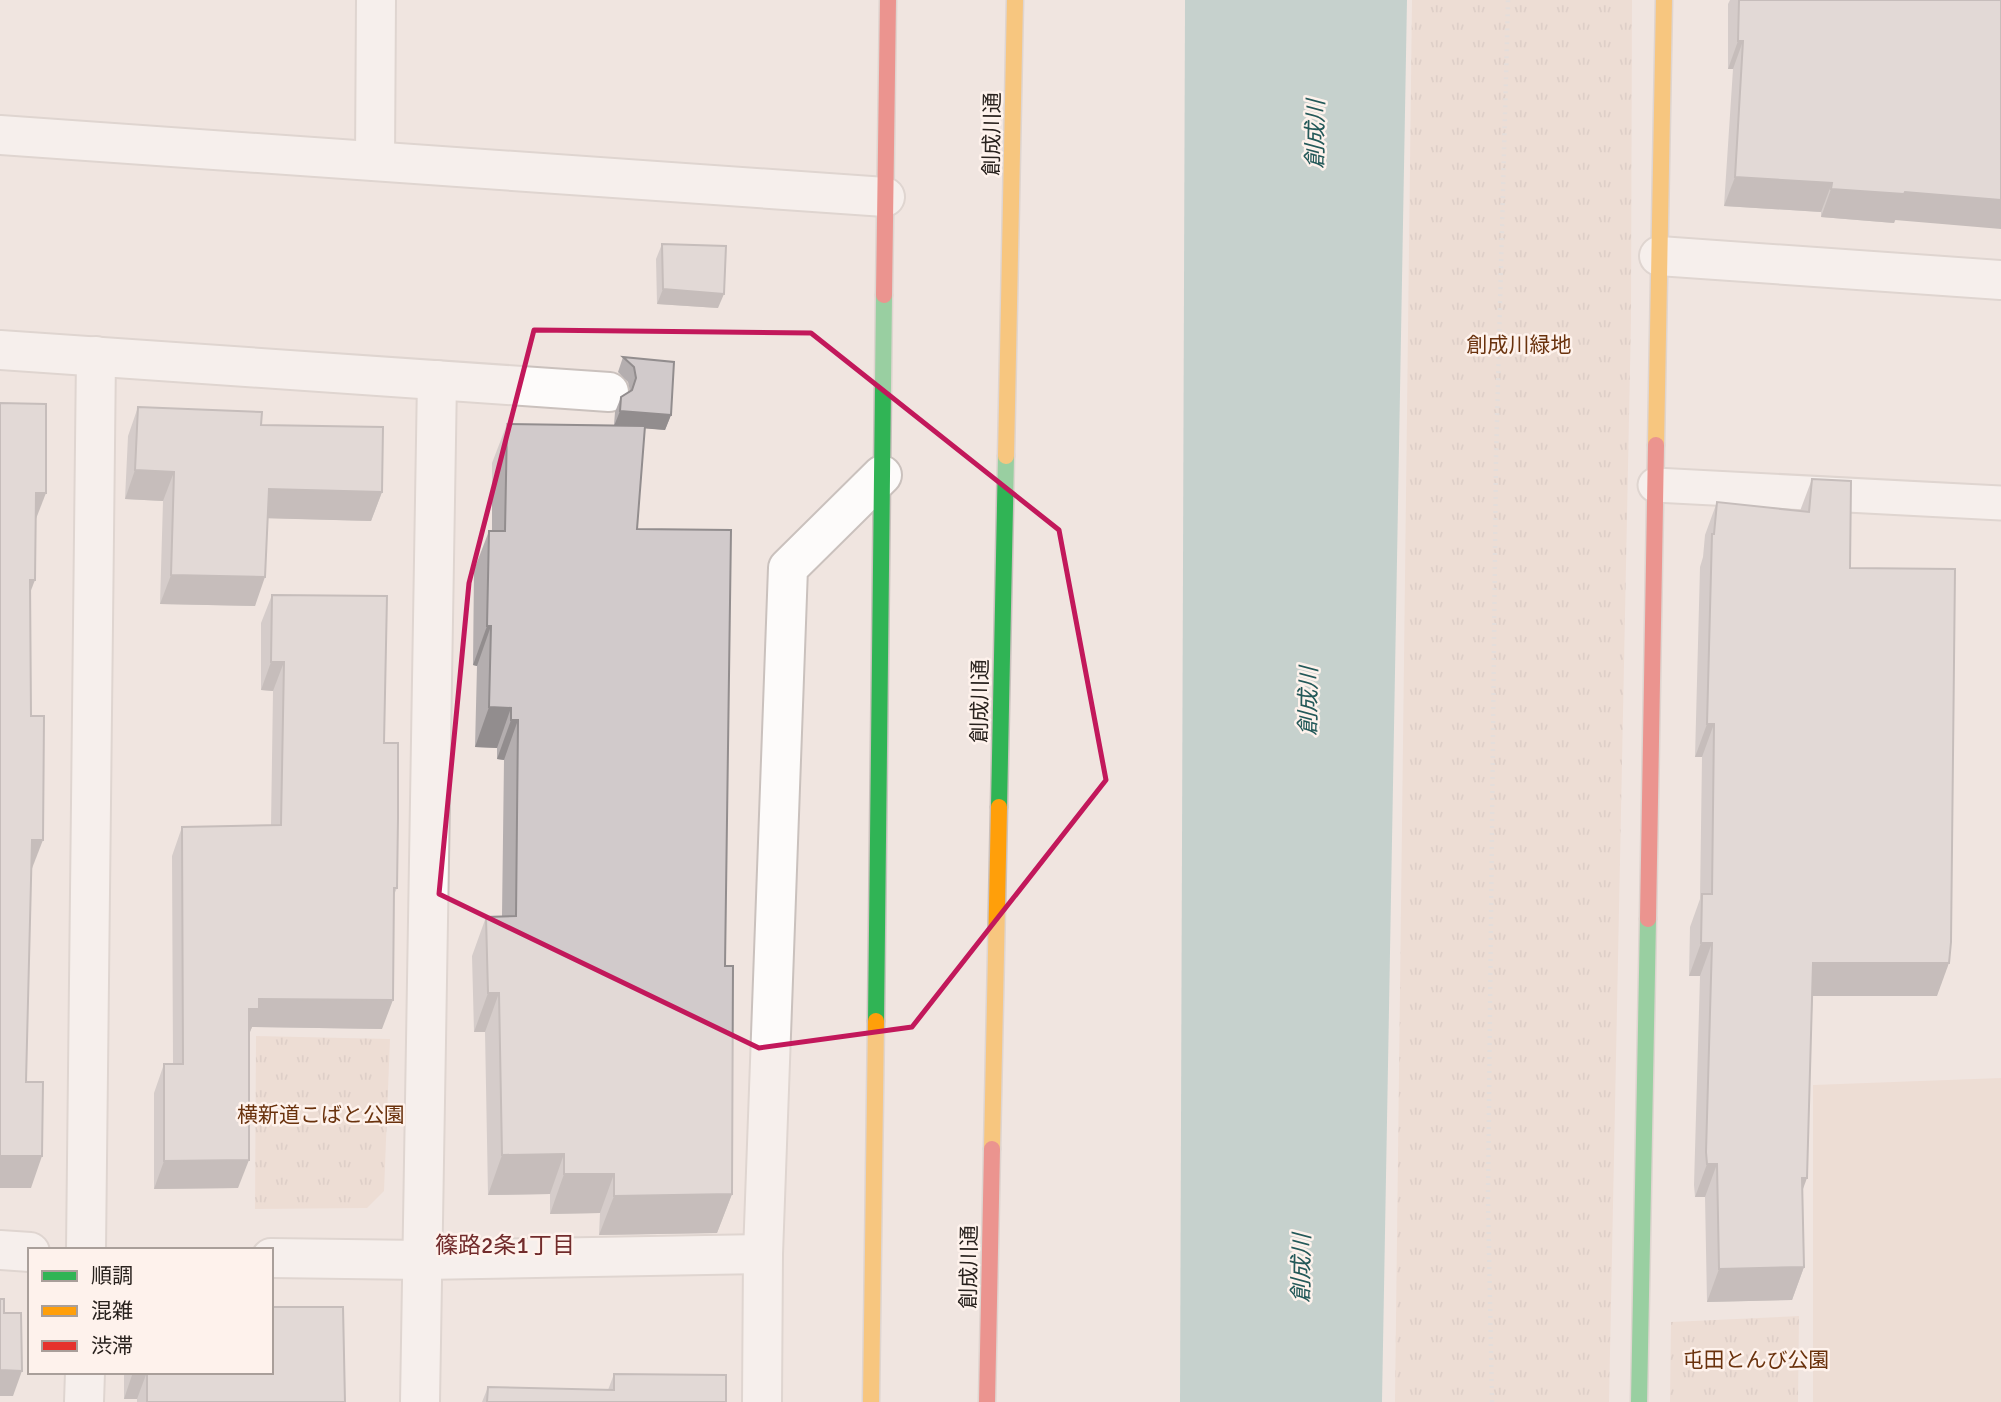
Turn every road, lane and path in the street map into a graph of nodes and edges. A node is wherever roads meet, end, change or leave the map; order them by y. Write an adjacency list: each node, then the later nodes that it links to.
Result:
1 (376, 0): 7 (street)
2 (888, 0): 8 (main road)
3 (1015, 0): 29 (main road, 創成川通)
4 (1508, 0): 30 (path)
5 (1664, 0): 9 (main road)
6 (0, 135): 7 (street)
7 (375, 161): 8 (street)
8 (885, 197): 15 (main road)
9 (1660, 256): 10 (street); 16 (main road)
10 (2001, 280)
11 (0, 349): 12 (street)
12 (96, 356): 13 (street); 18 (street)
13 (437, 380): 14 (street); 23 (street)
14 (609, 392)
15 (882, 475): 21 (street); 28 (main road)
16 (1655, 485): 17 (lane); 31 (main road)
17 (2001, 503)
18 (86, 1248)
19 (0, 1250): 20 (street)
20 (28, 1252)
21 (763, 1254): 23 (street); 27 (street)
22 (273, 1258): 23 (street)
23 (422, 1260): 26 (street)
24 (85, 1374): 25 (street)
25 (84, 1402)
26 (420, 1402)
27 (762, 1402)
28 (871, 1402)
29 (987, 1402)
30 (1492, 1402)
31 (1639, 1402)

